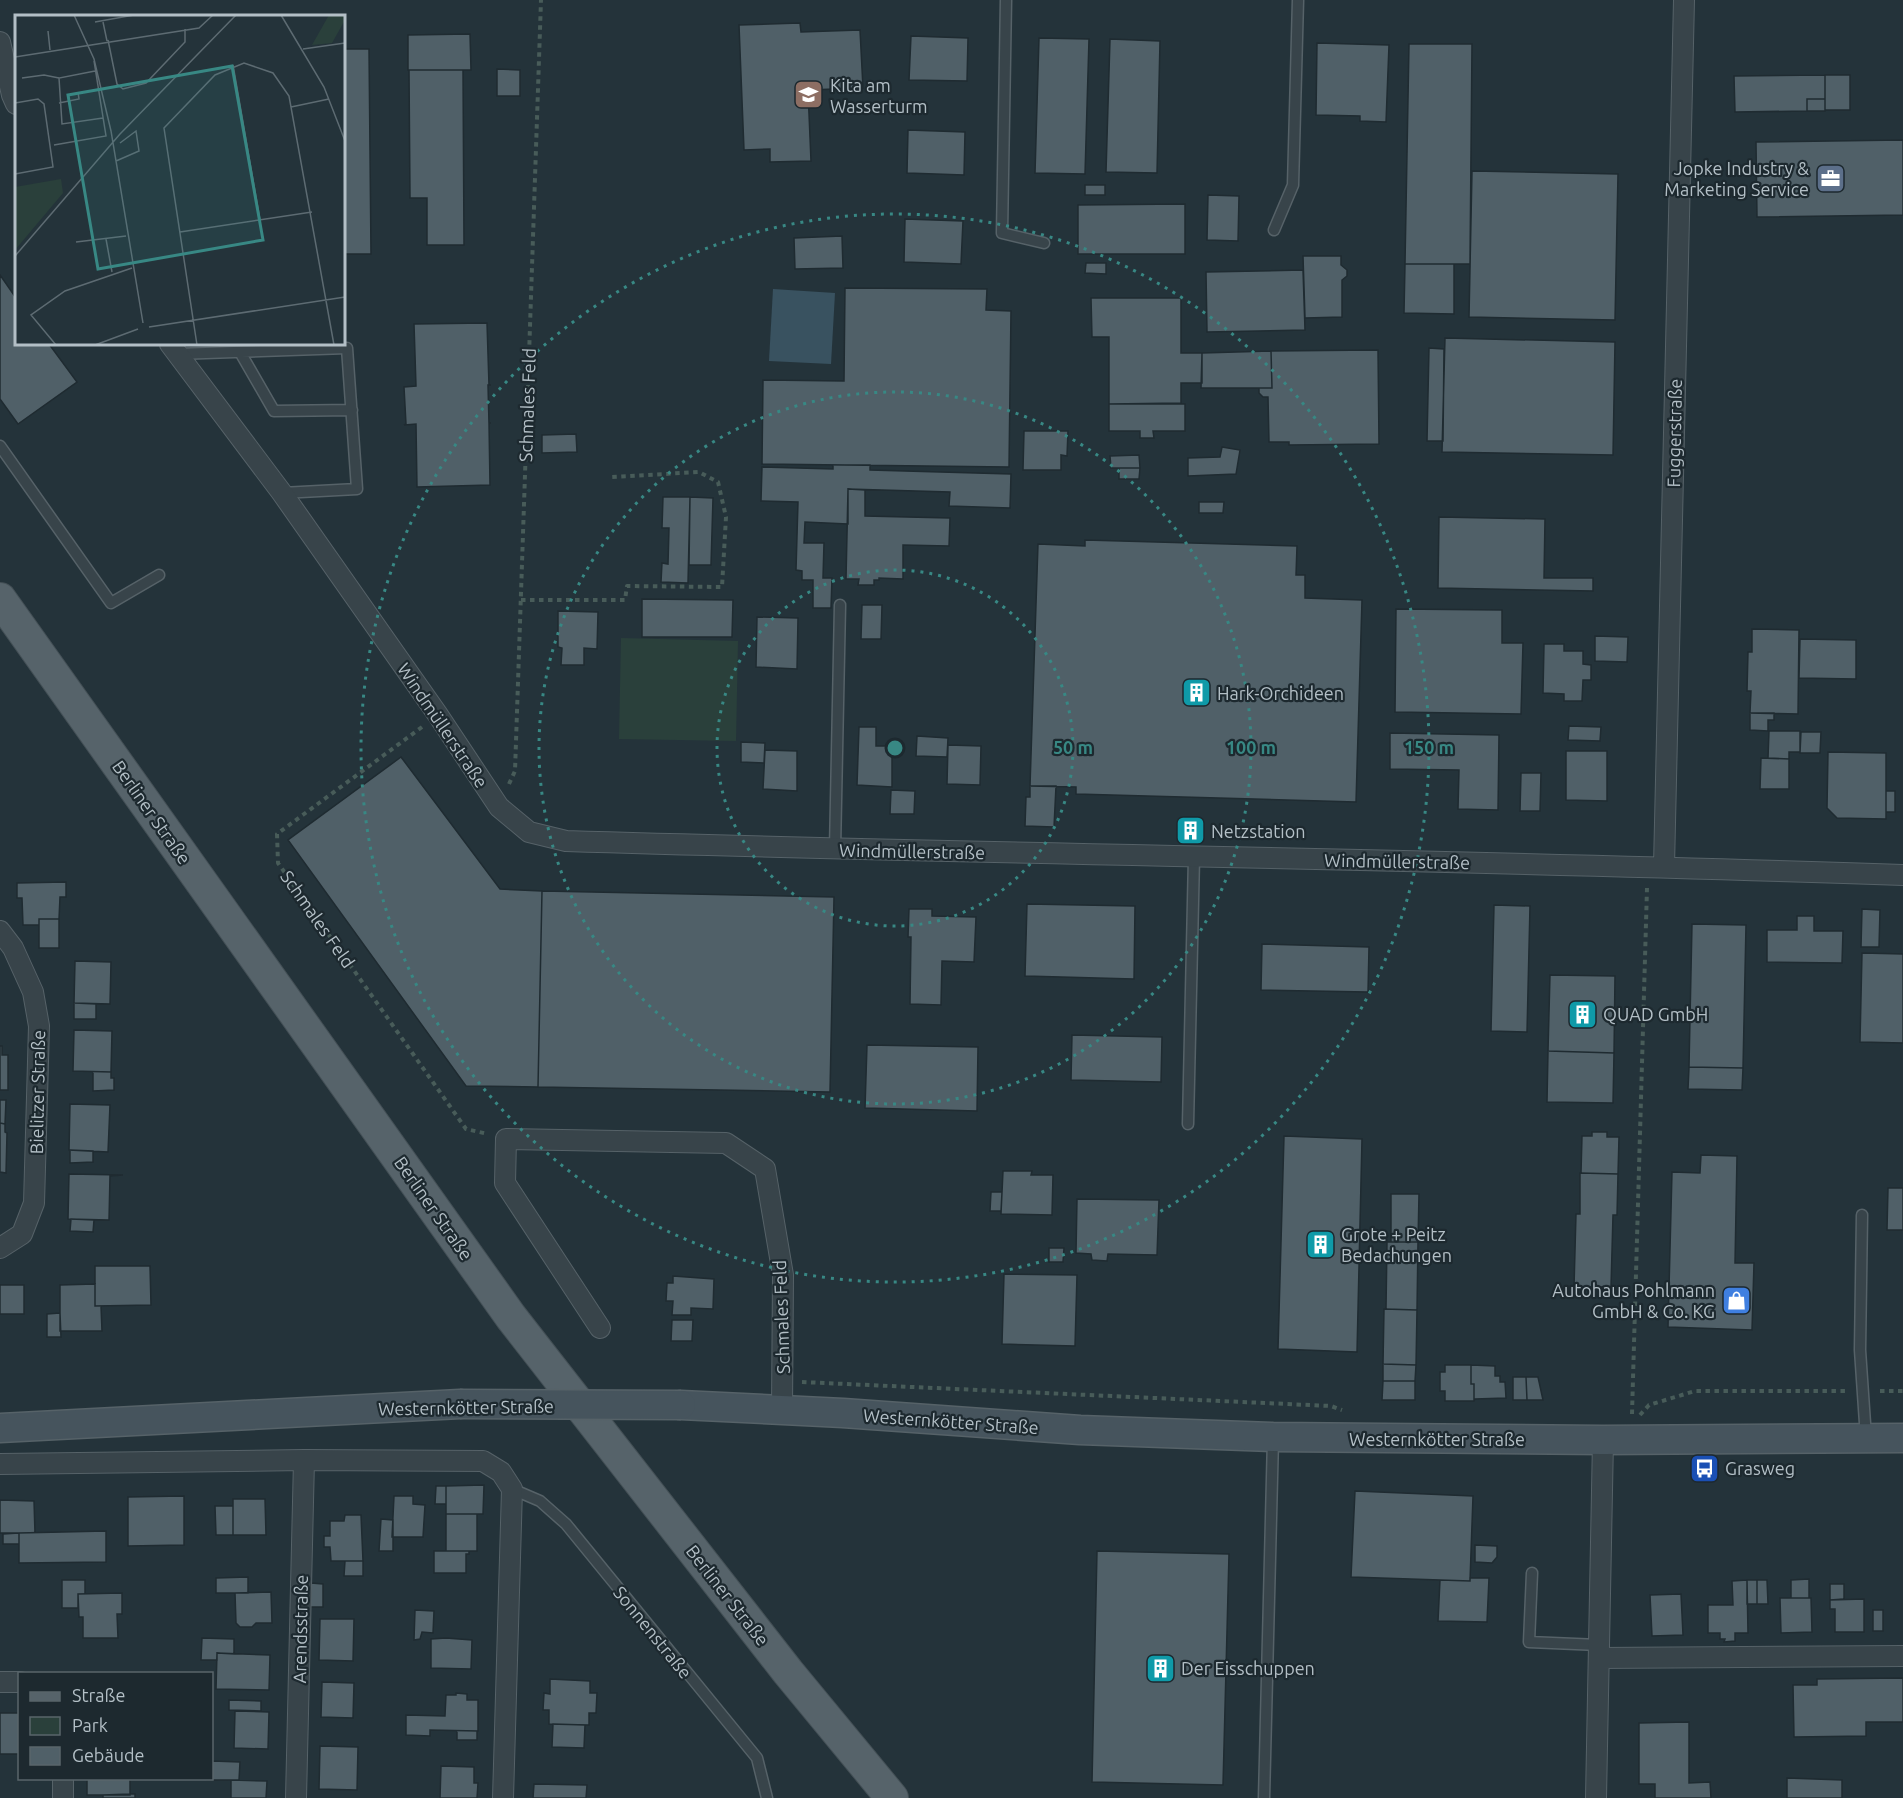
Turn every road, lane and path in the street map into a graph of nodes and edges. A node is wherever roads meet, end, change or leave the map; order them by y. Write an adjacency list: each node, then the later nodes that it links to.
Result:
1 (541, 0): 17 (path, Schmales Feld)
2 (1006, 0): 8 (lane)
3 (1298, 0): 7 (lane)
4 (1684, 0): 23 (street, Fuggerstraße)
5 (0, 42): 6 (street)
6 (15, 102)
7 (1274, 230)
8 (1044, 243)
9 (173, 349): 10 (lane); 14 (street, Windmüllerstraße)
10 (240, 352): 11 (lane); 11 (lane)
11 (351, 410): 14 (lane)
12 (0, 446): 15 (lane)
13 (612, 477): 17 (path)
14 (282, 493): 19 (street, Windmüllerstraße)
15 (159, 575)
16 (0, 598): 55 (main road, Berliner Straße)
17 (521, 600): 20 (path, Schmales Feld)
18 (840, 605): 21 (lane)
19 (438, 715): 20 (street, Windmüllerstraße); 27 (path, Schmales Feld)
20 (499, 807): 21 (street, Windmüllerstraße)
21 (836, 850): 22 (street, Windmüllerstraße)
22 (1194, 857): 23 (street, Windmüllerstraße); 26 (lane)
23 (1656, 866): 24 (street, Windmüllerstraße); 37 (path)
24 (1903, 875)
25 (0, 930): 29 (street, Bielitzer Straße)
26 (1188, 1124)
27 (506, 1139): 30 (street); 31 (street, Schmales Feld)
28 (1862, 1215): 32 (lane)
29 (0, 1248)
30 (600, 1328)
31 (783, 1381): 34 (street, Schmales Feld); 35 (path)
32 (1863, 1391): 33 (path); 37 (path); 39 (lane)
33 (1903, 1391)
34 (782, 1409): 36 (street, Westernkötter Straße, bridge); 38 (street, Westernkötter Straße)
35 (1349, 1412)
36 (0, 1428)
37 (1632, 1431): 39 (street, Westernkötter Straße); 41 (street, Westernkötter Straße)
38 (1273, 1437): 41 (street, Westernkötter Straße); 56 (lane)
39 (1866, 1438): 40 (street, Westernkötter Straße)
40 (1903, 1438)
41 (1603, 1440): 46 (street)
42 (304, 1460): 43 (street); 44 (street); 52 (street, Arendsstraße)
43 (0, 1464)
44 (512, 1489): 53 (street); 54 (lane, Sonnenstraße)
45 (1532, 1573): 46 (lane)
46 (1599, 1652): 47 (street); 57 (street)
47 (1903, 1656)
48 (0, 1682): 49 (street)
49 (18, 1682)
50 (63, 1780): 51 (street)
51 (63, 1798)
52 (296, 1798)
53 (503, 1798)
54 (767, 1798)
55 (892, 1798)
56 (1264, 1798)
57 (1596, 1798)

